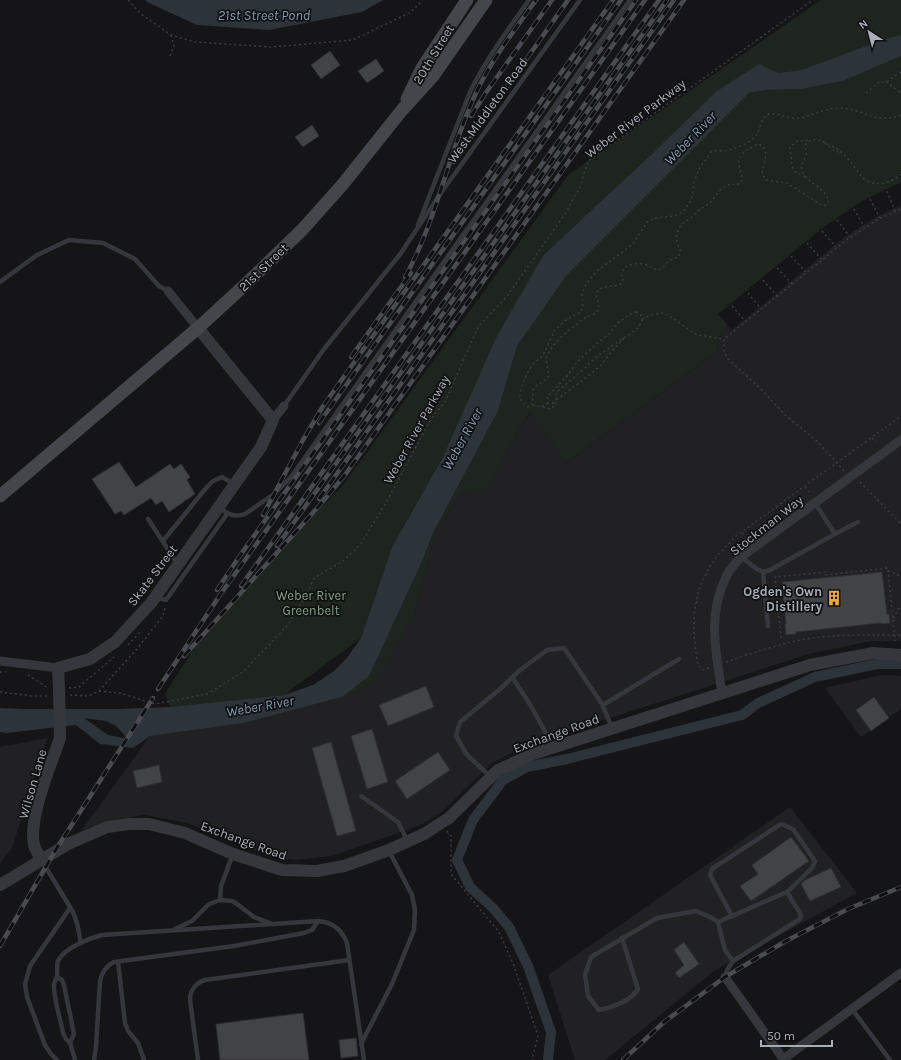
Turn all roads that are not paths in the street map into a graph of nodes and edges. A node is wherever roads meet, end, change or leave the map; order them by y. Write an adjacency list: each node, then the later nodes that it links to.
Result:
1 (467, 0): 6 (main road, 20th Street)
2 (486, 0): 6 (main road, 21st Street)
3 (529, 0): 7 (lane, West Middleton Road)
4 (580, 0): 7 (lane, West Middleton Road)
5 (630, 0): 17 (lane)
6 (402, 110): 10 (main road, 21st Street)
7 (414, 234): 11 (lane, West Middleton Road)
8 (0, 282): 9 (lane)
9 (168, 290): 10 (street)
10 (198, 328): 12 (street); 15 (main road, 21st Street)
11 (284, 406): 12 (street, Skate Street)
12 (273, 420): 14 (street, Skate Street)
13 (901, 440): 16 (street, Stockman Way)
14 (234, 485): 17 (street, Skate Street); 21 (lane)
15 (0, 496)
16 (815, 503): 20 (lane); 22 (street, Stockman Way)
17 (223, 510): 23 (street, Skate Street); 25 (lane)
18 (148, 519): 21 (lane)
19 (858, 522): 20 (lane)
20 (835, 534): 24 (lane)
21 (162, 541): 23 (lane)
22 (741, 557): 24 (lane); 32 (street, Stockman Way)
23 (178, 565): 25 (street, Skate Street)
24 (764, 572): 26 (lane)
25 (161, 599): 30 (street, Skate Street)
26 (768, 626)
27 (901, 655): 32 (street, Exchange Road)
28 (679, 659): 33 (lane)
29 (0, 661): 30 (street, Skate Street)
30 (58, 668): 41 (street, Wilson Lane, bridge)
31 (512, 677): 33 (lane); 35 (lane); 36 (lane)
32 (722, 693): 34 (street, Exchange Road)
33 (603, 705): 34 (lane)
34 (612, 728): 35 (street, Exchange Road)
35 (554, 747): 36 (street, Exchange Road)
36 (491, 777): 38 (street, Exchange Road)
37 (361, 796): 38 (lane)
38 (407, 842): 39 (street, Exchange Road)
39 (389, 850): 40 (street, Exchange Road); 61 (lane)
40 (233, 854): 41 (street, Exchange Road); 44 (lane)
41 (40, 859): 42 (street); 45 (lane)
42 (0, 884)
43 (787, 892): 46 (lane); 46 (lane); 55 (lane)
44 (220, 900): 49 (lane); 50 (lane)
45 (70, 908): 52 (lane); 62 (lane)
46 (732, 916): 48 (lane)
47 (318, 922): 49 (lane); 53 (lane); 54 (lane)
48 (718, 922): 51 (lane); 55 (lane)
49 (276, 924): 50 (lane)
50 (170, 931): 52 (lane)
51 (622, 938): 51 (lane)
52 (81, 943): 57 (lane)
53 (349, 960): 61 (lane); 66 (lane)
54 (118, 962): 64 (lane); 65 (lane)
55 (733, 962): 58 (lane)
56 (901, 973): 59 (street)
57 (57, 977): 60 (lane); 60 (lane)
58 (725, 977): 68 (street)
59 (852, 1009): 68 (street); 69 (lane)
60 (70, 1043): 63 (lane)
61 (361, 1044): 67 (lane)
62 (57, 1060)
63 (76, 1060)
64 (94, 1060)
65 (144, 1060)
66 (198, 1060)
67 (364, 1060)
68 (783, 1060)
69 (890, 1060)

